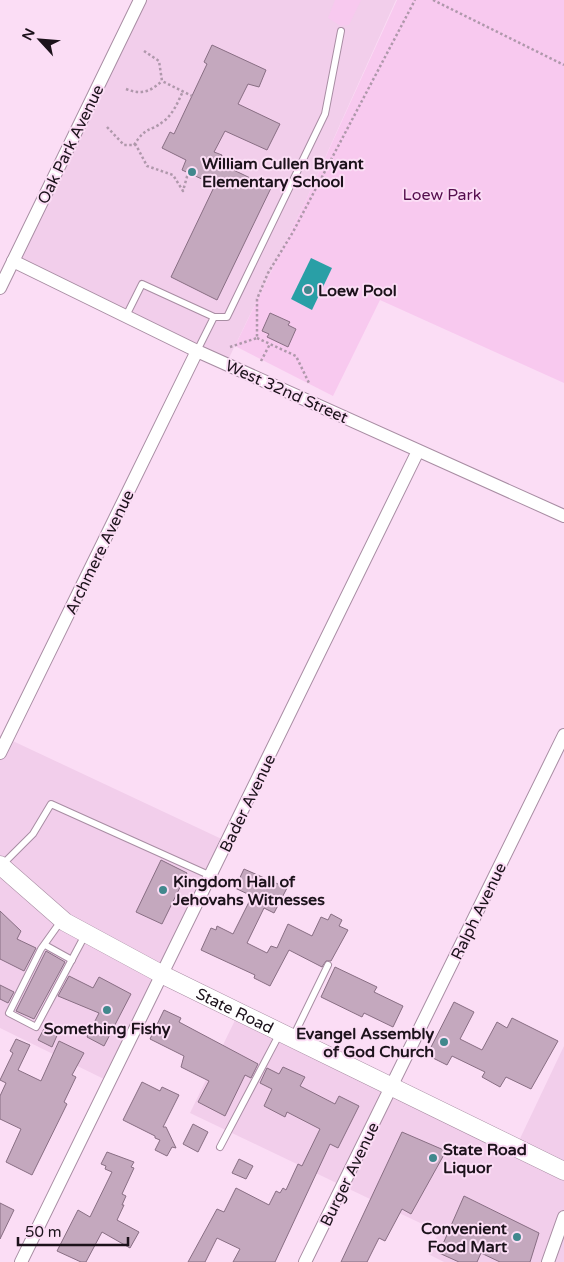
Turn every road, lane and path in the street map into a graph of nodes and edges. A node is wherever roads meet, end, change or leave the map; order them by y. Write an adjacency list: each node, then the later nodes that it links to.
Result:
1 (140, 0): 14 (street, Oak Park Avenue)
2 (415, 0): 18 (path)
3 (433, 0): 6 (path)
4 (341, 31): 17 (lane)
5 (144, 51): 7 (path)
6 (564, 65)
7 (162, 81): 8 (path); 9 (path)
8 (126, 89)
9 (183, 91): 10 (path); 12 (path)
10 (192, 96)
11 (108, 127): 12 (path)
12 (134, 145): 13 (path)
13 (188, 173)
14 (13, 261): 15 (street, Oak Park Avenue); 16 (street, West 32nd Street)
15 (0, 288)
16 (126, 316): 17 (lane); 21 (street, West 32nd Street)
17 (214, 317): 21 (lane)
18 (257, 338): 19 (path); 20 (path)
19 (270, 344): 22 (path); 23 (path)
20 (230, 347)
21 (197, 351): 24 (street, West 32nd Street); 27 (street, Archmere Avenue)
22 (261, 361)
23 (309, 383)
24 (418, 451): 25 (street, West 32nd Street); 29 (street, Bader Avenue)
25 (564, 516)
26 (564, 735): 37 (street, Ralph Avenue)
27 (0, 753)
28 (1, 865): 29 (lane); 30 (main road, State Road)
29 (211, 876): 35 (street, Bader Avenue)
30 (62, 920): 31 (main road, State Road); 32 (lane)
31 (86, 934): 33 (lane); 35 (main road, State Road)
32 (44, 945): 33 (lane); 33 (lane)
33 (72, 960)
34 (328, 965): 36 (lane)
35 (163, 975): 36 (main road, State Road); 41 (street, Bader Avenue)
36 (286, 1035): 37 (main road, State Road); 38 (lane)
37 (393, 1087): 39 (main road, State Road); 42 (street, Burger Avenue)
38 (220, 1147)
39 (564, 1171)
40 (564, 1218): 43 (street)
41 (21, 1262)
42 (305, 1262)
43 (548, 1262)

